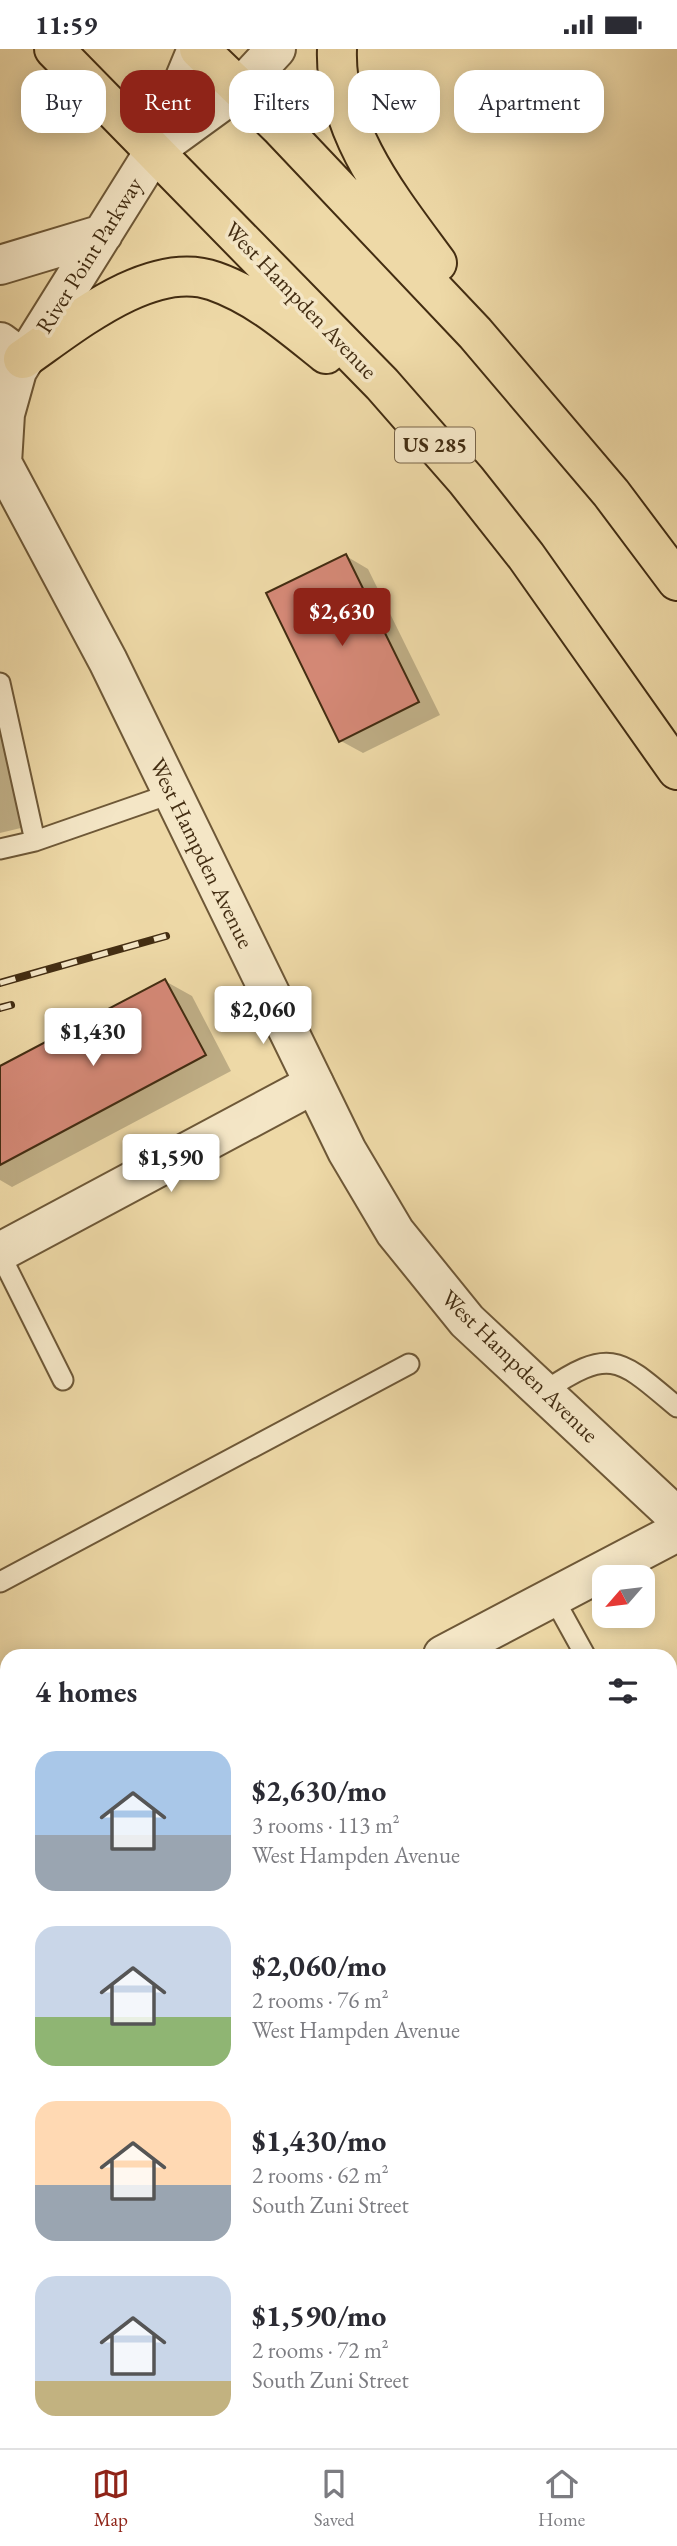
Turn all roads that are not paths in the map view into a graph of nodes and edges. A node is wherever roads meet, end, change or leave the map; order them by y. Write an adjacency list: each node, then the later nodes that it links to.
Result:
1 (54, 49): 9 (highway, West Hampden Avenue / US 285)
2 (198, 49): 6 (highway); 9 (street, River Point Parkway)
3 (276, 49): 5 (street, River Point Parkway)
4 (337, 49): 13 (highway)
5 (257, 70)
6 (229, 79)
7 (229, 96): 9 (street, River Point Parkway)
8 (283, 133): 13 (highway)
9 (155, 150): 10 (street, River Point Parkway); 14 (highway, West Hampden Avenue / US 285)
10 (103, 234): 11 (street); 12 (street, River Point Parkway)
11 (0, 265)
12 (11, 350): 14 (highway); 15 (street, West Hampden Avenue)
13 (549, 417): 16 (highway)
14 (421, 429): 18 (highway, West Hampden Avenue / US 285)
15 (1, 462): 19 (street, West Hampden Avenue)
16 (677, 581)
17 (0, 683): 20 (lane)
18 (677, 770)
19 (173, 793): 20 (lane); 22 (street, West Hampden Avenue)
20 (34, 841): 21 (lane)
21 (0, 849)
22 (314, 1084): 23 (street); 26 (street, West Hampden Avenue)
23 (0, 1253): 25 (lane)
24 (409, 1364): 30 (lane)
25 (63, 1381)
26 (545, 1391): 27 (lane); 28 (street, West Hampden Avenue)
27 (677, 1407)
28 (677, 1517)
29 (677, 1532): 31 (street)
30 (0, 1582)
31 (553, 1597): 32 (street); 33 (lane)
32 (454, 1649)
33 (582, 1649)

